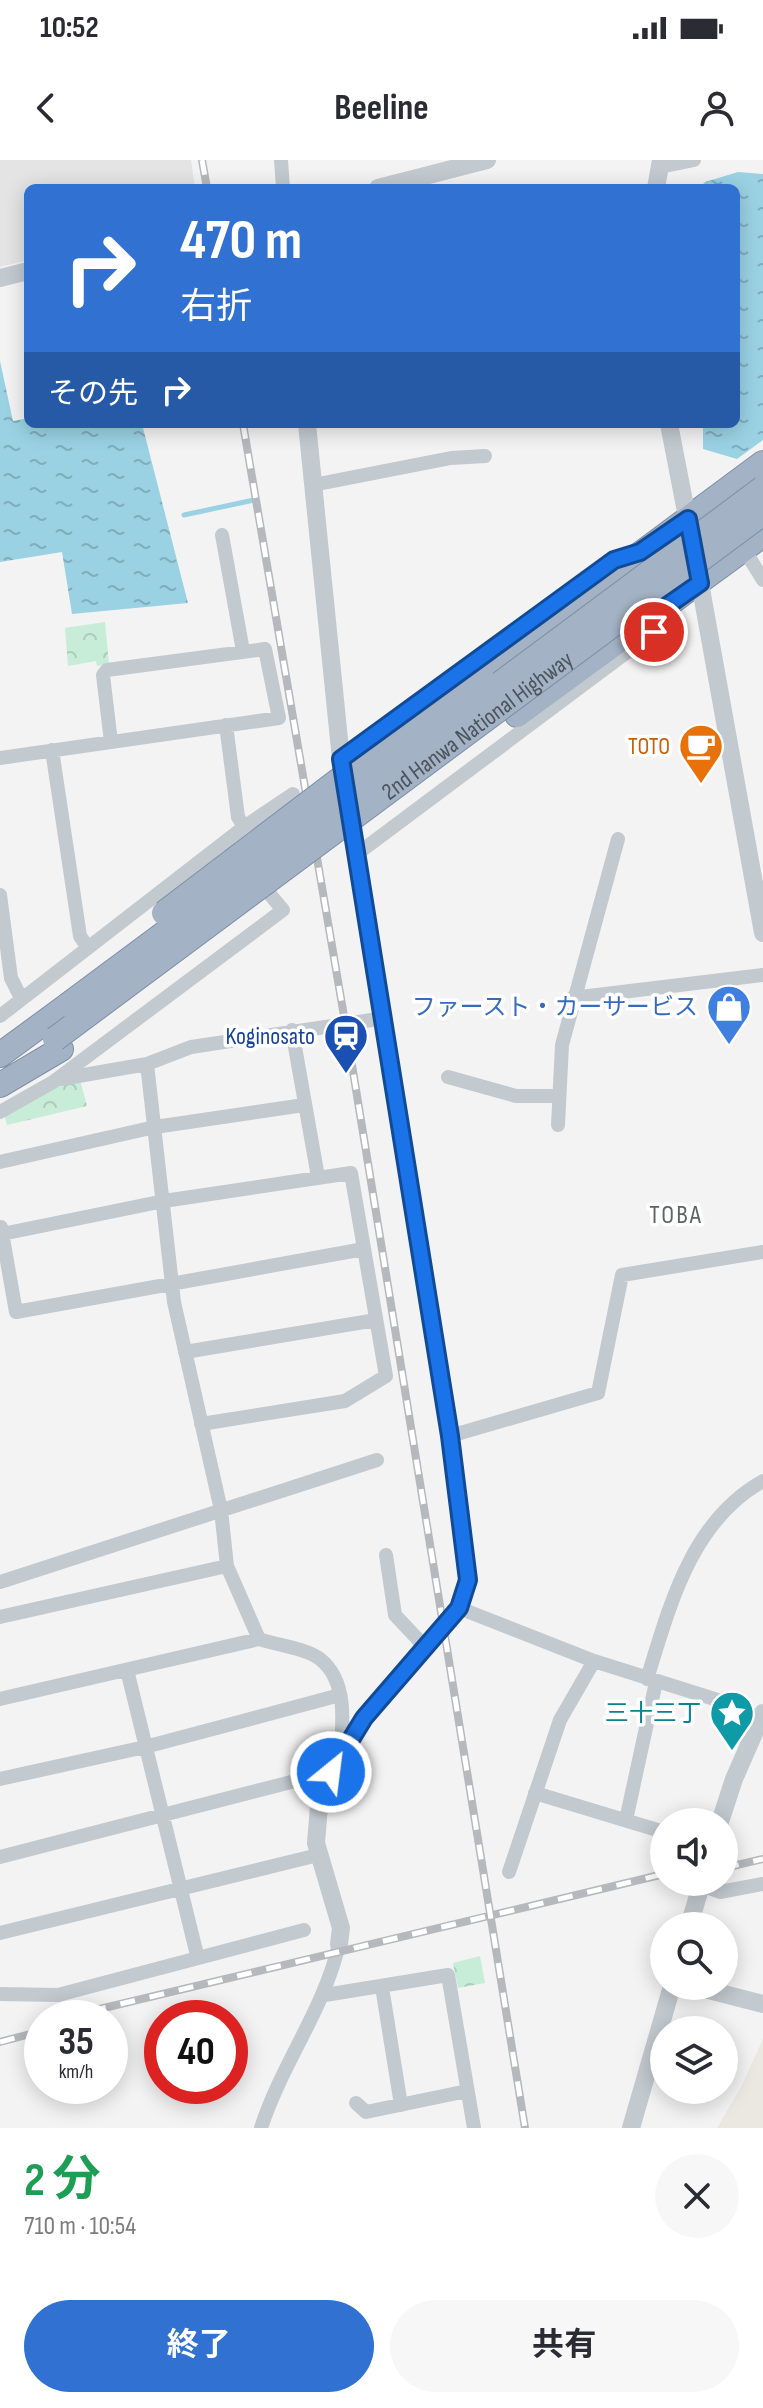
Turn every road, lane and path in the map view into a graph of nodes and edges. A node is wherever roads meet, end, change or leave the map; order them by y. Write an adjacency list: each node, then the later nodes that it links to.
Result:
1 (281, 160): 5 (street)
2 (487, 160): 6 (street)
3 (694, 160): 4 (street)
4 (660, 163): 7 (street)
5 (283, 184)
6 (394, 184)
7 (657, 184)
8 (24, 272): 9 (street)
9 (0, 278)
10 (307, 428): 14 (street)
11 (670, 428): 17 (street)
12 (485, 456): 14 (street)
13 (763, 463): 17 (highway)
14 (313, 485): 29 (street)
15 (763, 488): 41 (highway, 2nd Hanwa National Highway, bridge)
16 (763, 513): 45 (highway, 2nd Hanwa National Highway, bridge)
17 (688, 519): 20 (highway); 22 (street)
18 (222, 535): 24 (street)
19 (754, 542): 21 (street); 22 (highway)
20 (640, 552): 29 (street); 41 (highway, bridge)
21 (763, 580)
22 (700, 583): 23 (highway); 36 (street)
23 (664, 608): 34 (street); 45 (highway)
24 (243, 651): 25 (street); 26 (street)
25 (226, 725): 26 (street); 31 (street)
26 (111, 742): 27 (street)
27 (52, 750): 28 (street); 37 (street)
28 (0, 758)
29 (341, 759): 34 (street)
30 (293, 794): 31 (street)
31 (244, 827): 33 (street)
32 (618, 839): 40 (street)
33 (226, 841): 37 (street); 49 (street)
34 (357, 854): 43 (street)
35 (0, 895): 39 (street)
36 (763, 933)
37 (88, 948): 39 (street)
38 (763, 975): 40 (street)
39 (21, 998): 42 (street)
40 (572, 998): 51 (street)
41 (62, 1000): 46 (highway, 2nd Hanwa National Highway)
42 (0, 1016)
43 (385, 1018): 44 (street); 66 (street)
44 (292, 1030): 47 (street); 52 (street)
45 (58, 1044): 50 (highway, 2nd Hanwa National Highway)
46 (9, 1048)
47 (147, 1064): 49 (street); 55 (street)
48 (448, 1077): 51 (street)
49 (53, 1082): 53 (street)
50 (0, 1083)
51 (559, 1096): 54 (street)
52 (304, 1105): 55 (street); 57 (street)
53 (0, 1112)
54 (558, 1125)
55 (155, 1127): 56 (street); 58 (street)
56 (0, 1162)
57 (318, 1177): 58 (street); 60 (street)
58 (164, 1201): 59 (street); 62 (street)
59 (1, 1229): 62 (street)
60 (364, 1249): 62 (street); 63 (street)
61 (763, 1252): 66 (street)
62 (174, 1283): 64 (street)
63 (376, 1320): 64 (street); 65 (street)
64 (185, 1352): 65 (street)
65 (201, 1424): 69 (street)
66 (450, 1436): 73 (street)
67 (377, 1460): 69 (street)
68 (763, 1481): 79 (street)
69 (221, 1510): 71 (street); 72 (street)
70 (386, 1555): 76 (street)
71 (227, 1566): 74 (street); 75 (street)
72 (0, 1582)
73 (459, 1608): 76 (street); 77 (street)
74 (0, 1617)
75 (259, 1639): 78 (street); 80 (street)
76 (426, 1648): 84 (street)
77 (594, 1661): 79 (street); 87 (street)
78 (127, 1670): 81 (street); 83 (street)
79 (652, 1680): 82 (street); 90 (street)
80 (340, 1695): 83 (street); 84 (street)
81 (0, 1699)
82 (762, 1719): 88 (street)
83 (145, 1747): 85 (street); 89 (street)
84 (340, 1755): 86 (street)
85 (0, 1779)
86 (327, 1780): 89 (street); 92 (street)
87 (535, 1793): 90 (street); 94 (street)
88 (726, 1808)
89 (161, 1813): 93 (street); 96 (street)
90 (626, 1820): 91 (street)
91 (650, 1828)
92 (318, 1855): 96 (street); 100 (street)
93 (0, 1857)
94 (509, 1872)
95 (763, 1884): 97 (street)
96 (180, 1889): 99 (street); 101 (street)
97 (738, 1889)
98 (304, 1930): 101 (street)
99 (0, 1933)
100 (339, 1944): 104 (street)
101 (197, 1955): 103 (street)
102 (382, 1987): 104 (street); 108 (street); 110 (street)
103 (0, 1994)
104 (325, 1995): 111 (street)
105 (738, 1998): 107 (street)
106 (668, 2000): 113 (street)
107 (763, 2004)
108 (467, 2091): 110 (street); 112 (street)
109 (356, 2103): 110 (street)
110 (401, 2105)
111 (261, 2128)
112 (474, 2128)
113 (631, 2128)

